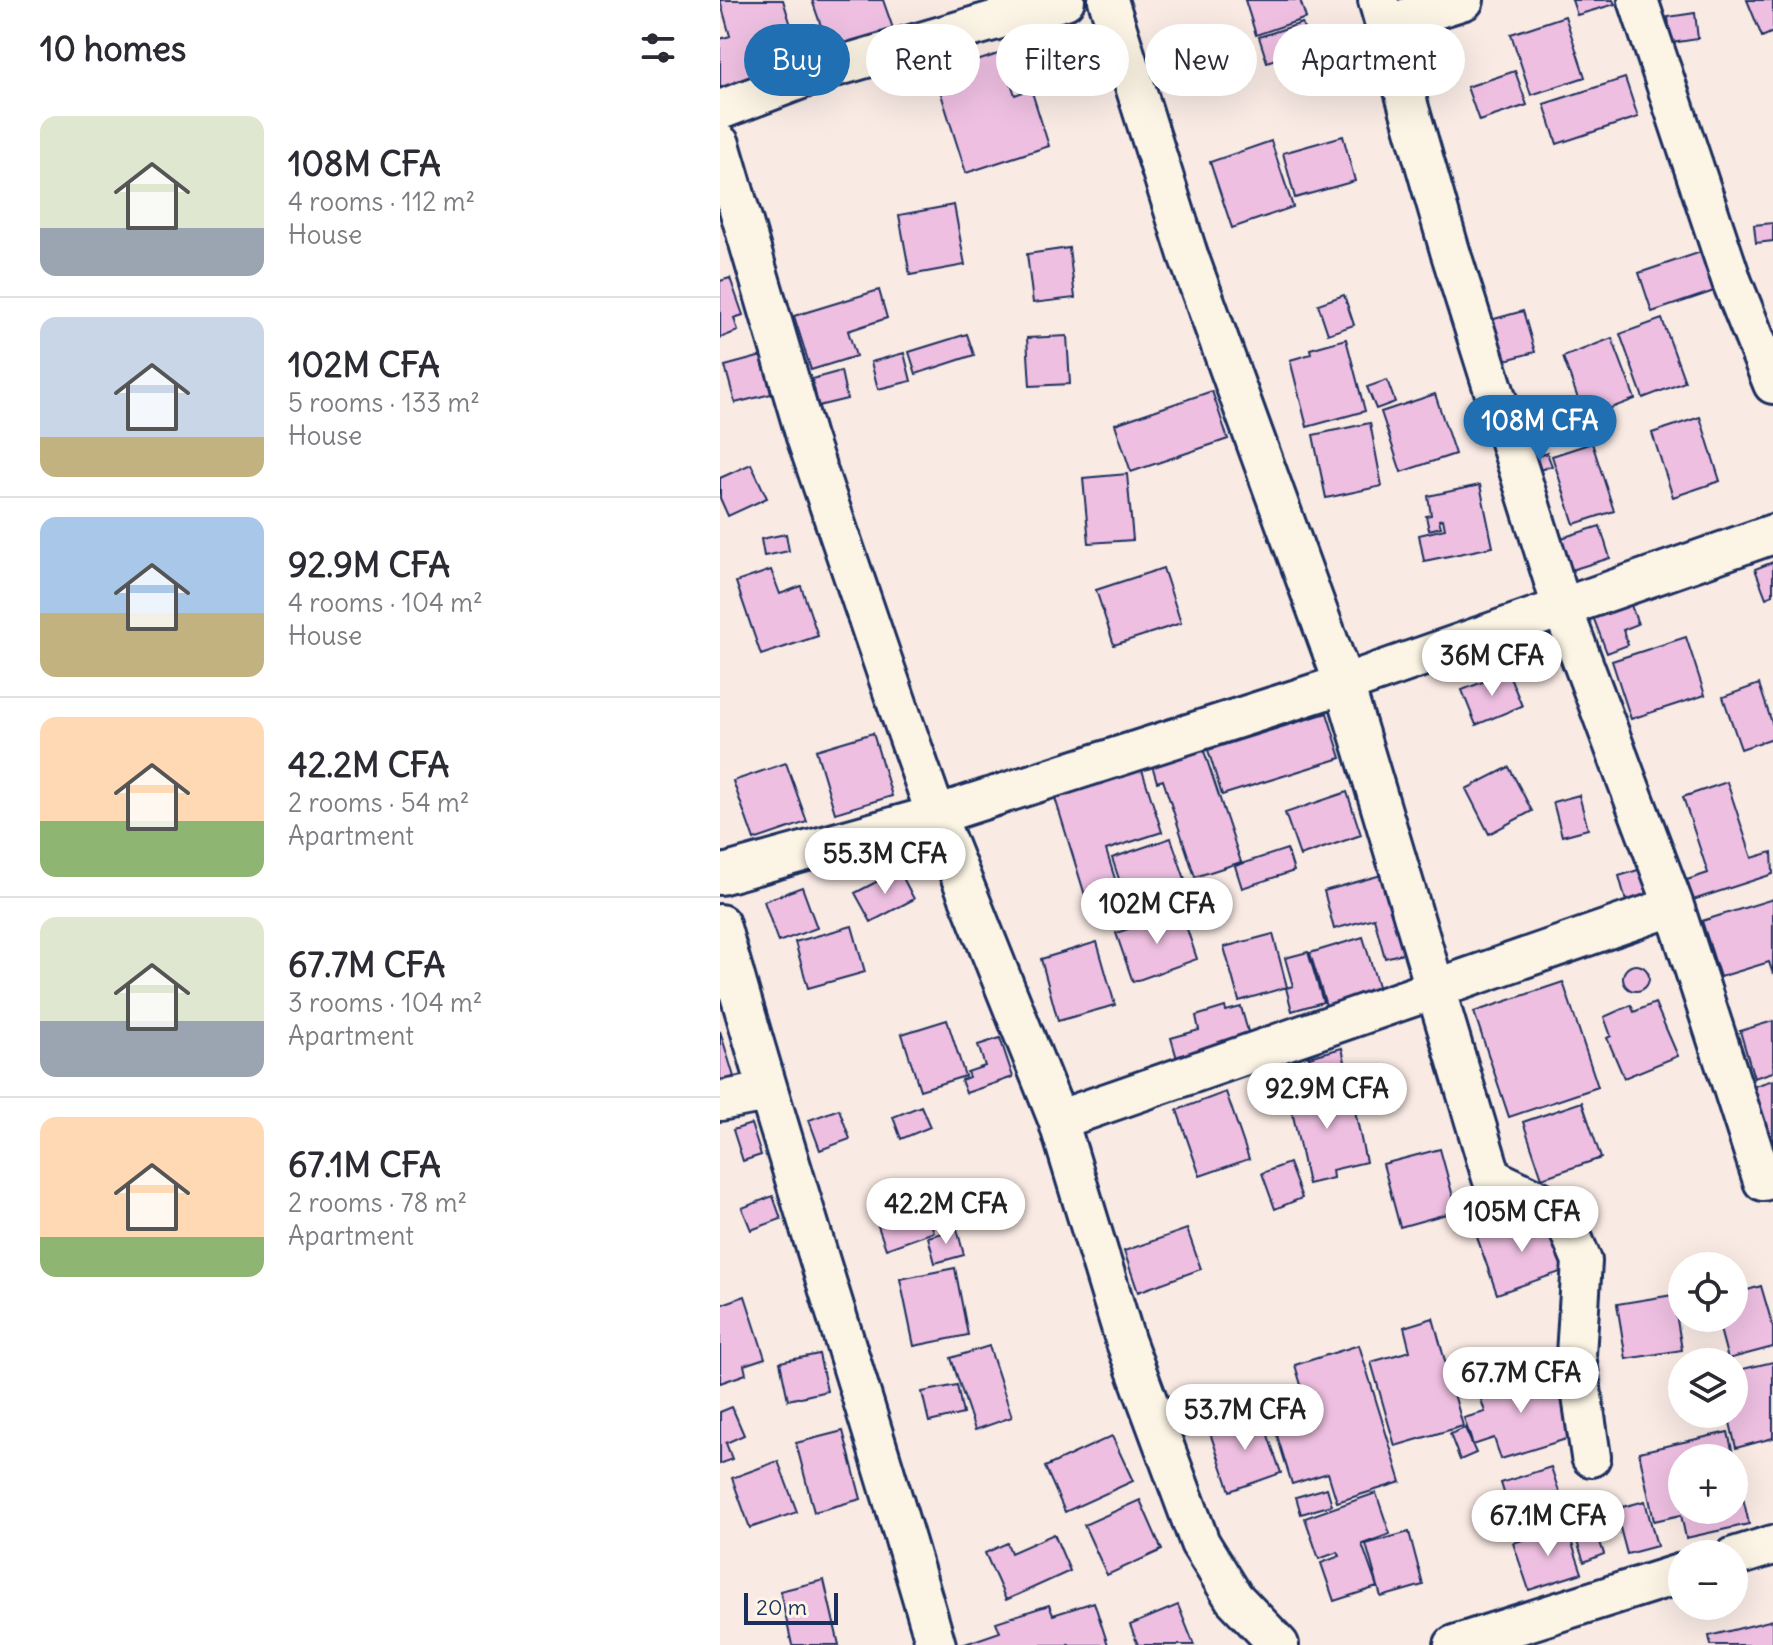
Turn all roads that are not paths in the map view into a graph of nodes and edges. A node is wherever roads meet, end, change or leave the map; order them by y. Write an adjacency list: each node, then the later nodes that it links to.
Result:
1 (1065, 0): 6 (street)
2 (1108, 0): 11 (street)
3 (1464, 0): 5 (street)
4 (1638, 0): 8 (street)
5 (1381, 12): 10 (street)
6 (720, 110)
7 (720, 144): 12 (street)
8 (1773, 384)
9 (1773, 534): 10 (street)
10 (1562, 607): 11 (street); 14 (street)
11 (1344, 684): 12 (street); 16 (street)
12 (936, 815): 13 (street); 19 (street)
13 (720, 875)
14 (1674, 906): 16 (street); 20 (street)
15 (720, 924): 17 (street)
16 (1433, 992): 19 (street); 21 (street)
17 (766, 1092): 18 (street); 25 (street)
18 (720, 1101)
19 (1058, 1120): 26 (street)
20 (1773, 1178)
21 (1591, 1457)
22 (1773, 1545): 23 (street)
23 (1748, 1553)
24 (1668, 1577): 27 (street)
25 (936, 1645)
26 (1279, 1645)
27 (1454, 1645)

